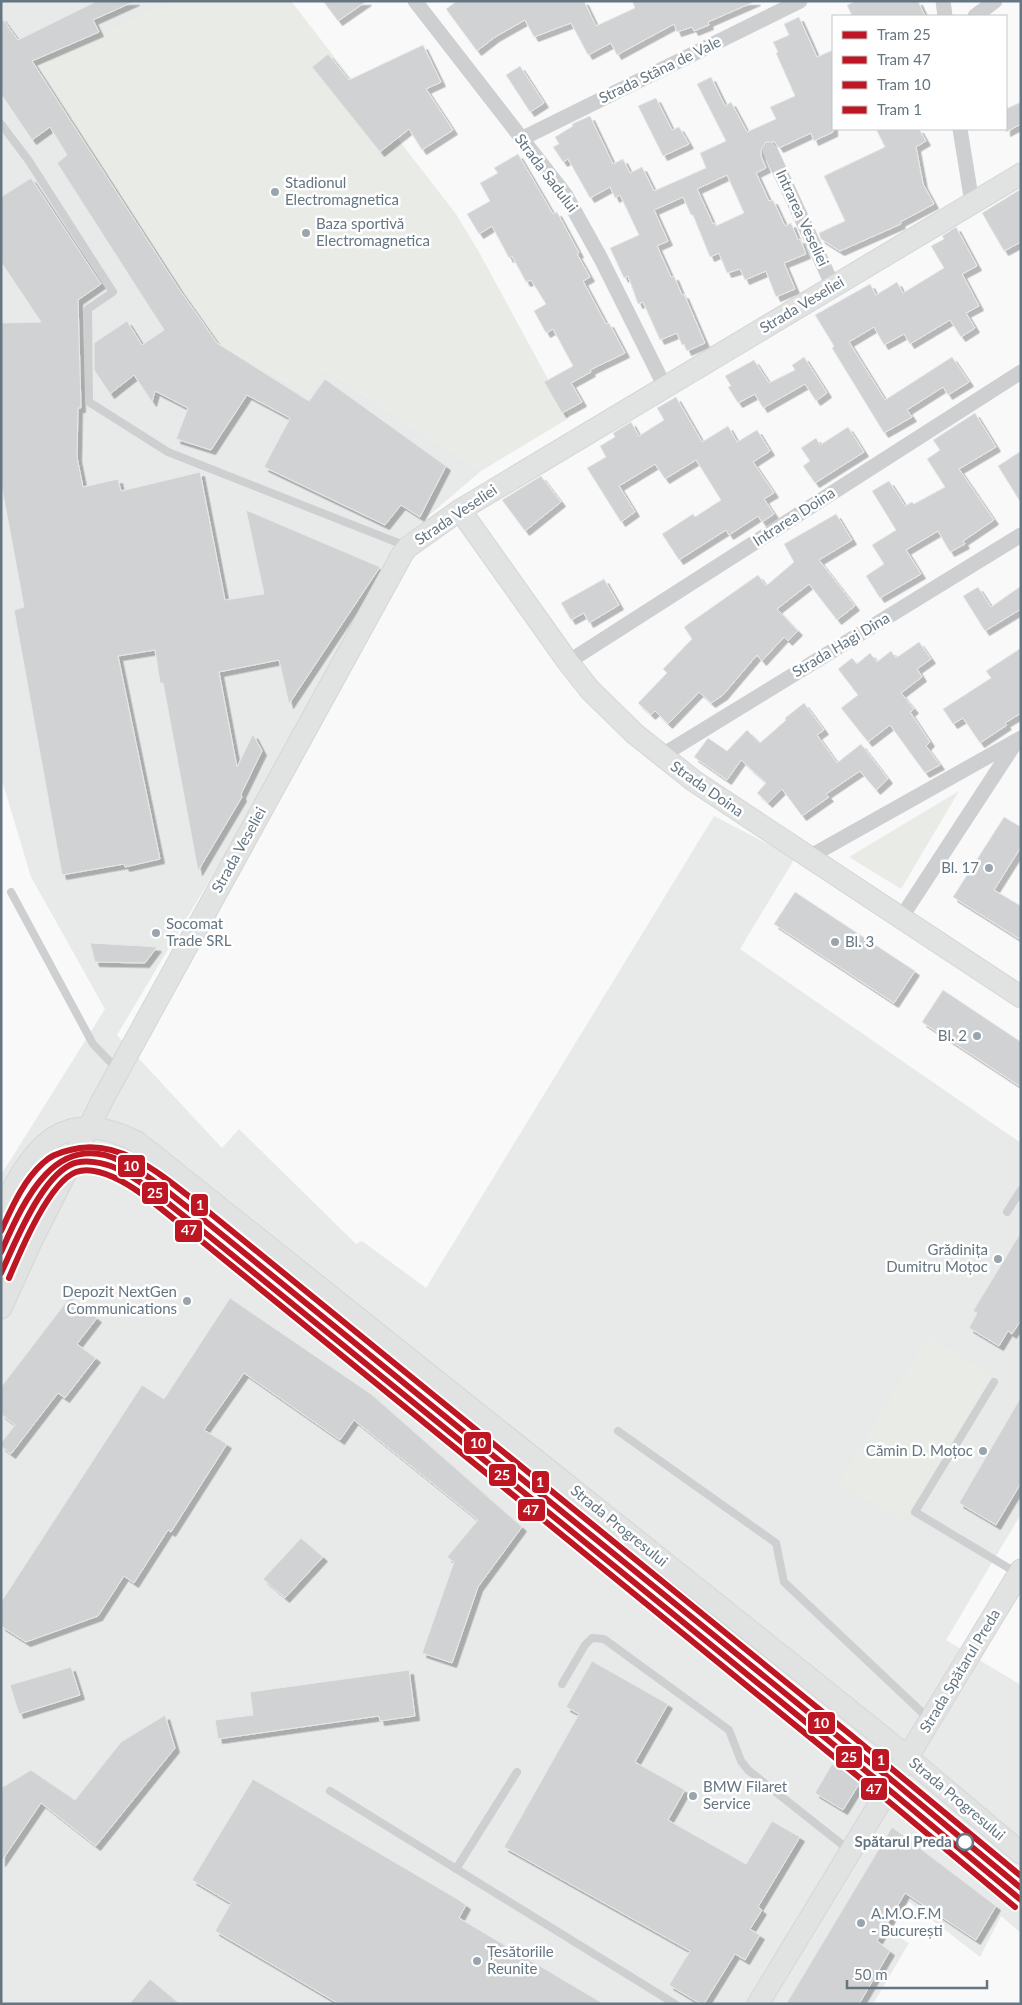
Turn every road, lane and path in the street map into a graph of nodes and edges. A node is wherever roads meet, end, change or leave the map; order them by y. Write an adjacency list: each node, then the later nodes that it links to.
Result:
1 (800, 1): 9 (street, Strada Stâna de Vale)
2 (943, 1): 5 (street)
3 (995, 1): 6 (street)
4 (420, 3): 9 (street, Strada Sadului)
5 (946, 15)
6 (976, 15)
7 (1, 124): 18 (lane)
8 (960, 130): 12 (street)
9 (521, 139): 15 (street, Strada Sadului)
10 (770, 150): 13 (street, Intrarea Veseliei)
11 (1021, 174): 12 (street, Strada Veseliei)
12 (972, 203): 13 (street, Strada Veseliei)
13 (833, 286): 15 (street, Strada Veseliei)
14 (1021, 372): 19 (street, Intrarea Doina)
15 (665, 387): 16 (street, Strada Veseliei)
16 (460, 510): 18 (street, Strada Veseliei); 19 (street, Strada Doina)
17 (1021, 535): 21 (street, Strada Hagi Dina)
18 (408, 547): 26 (street, Strada Veseliei)
19 (568, 662): 21 (street, Strada Doina)
20 (1019, 739): 22 (street); 24 (street)
21 (660, 756): 22 (street, Strada Doina)
22 (809, 857): 24 (street, Strada Doina)
23 (11, 892): 26 (lane)
24 (901, 918): 25 (street, Strada Doina)
25 (1021, 996)
26 (118, 1070): 27 (street, Strada Veseliei)
27 (88, 1127): 29 (street); 31 (street, Strada Veseliei); 37 (street, Strada Progresului)
28 (1021, 1190): 30 (lane)
29 (1, 1212)
30 (1007, 1212)
31 (1, 1308)
32 (994, 1382): 34 (lane)
33 (618, 1431): 36 (lane)
34 (1020, 1572): 36 (street, Strada Spătarul Preda)
35 (562, 1684): 40 (lane)
36 (930, 1720): 37 (street, Strada Spătarul Preda)
37 (908, 1758): 40 (street, Strada Spătarul Preda); 41 (street, Strada Progresului)
38 (517, 1772): 42 (lane)
39 (330, 1792): 42 (lane)
40 (850, 1851): 44 (street, Strada Spătarul Preda)
41 (1021, 1853)
42 (456, 1869): 43 (lane)
43 (675, 2004)
44 (758, 2004)

